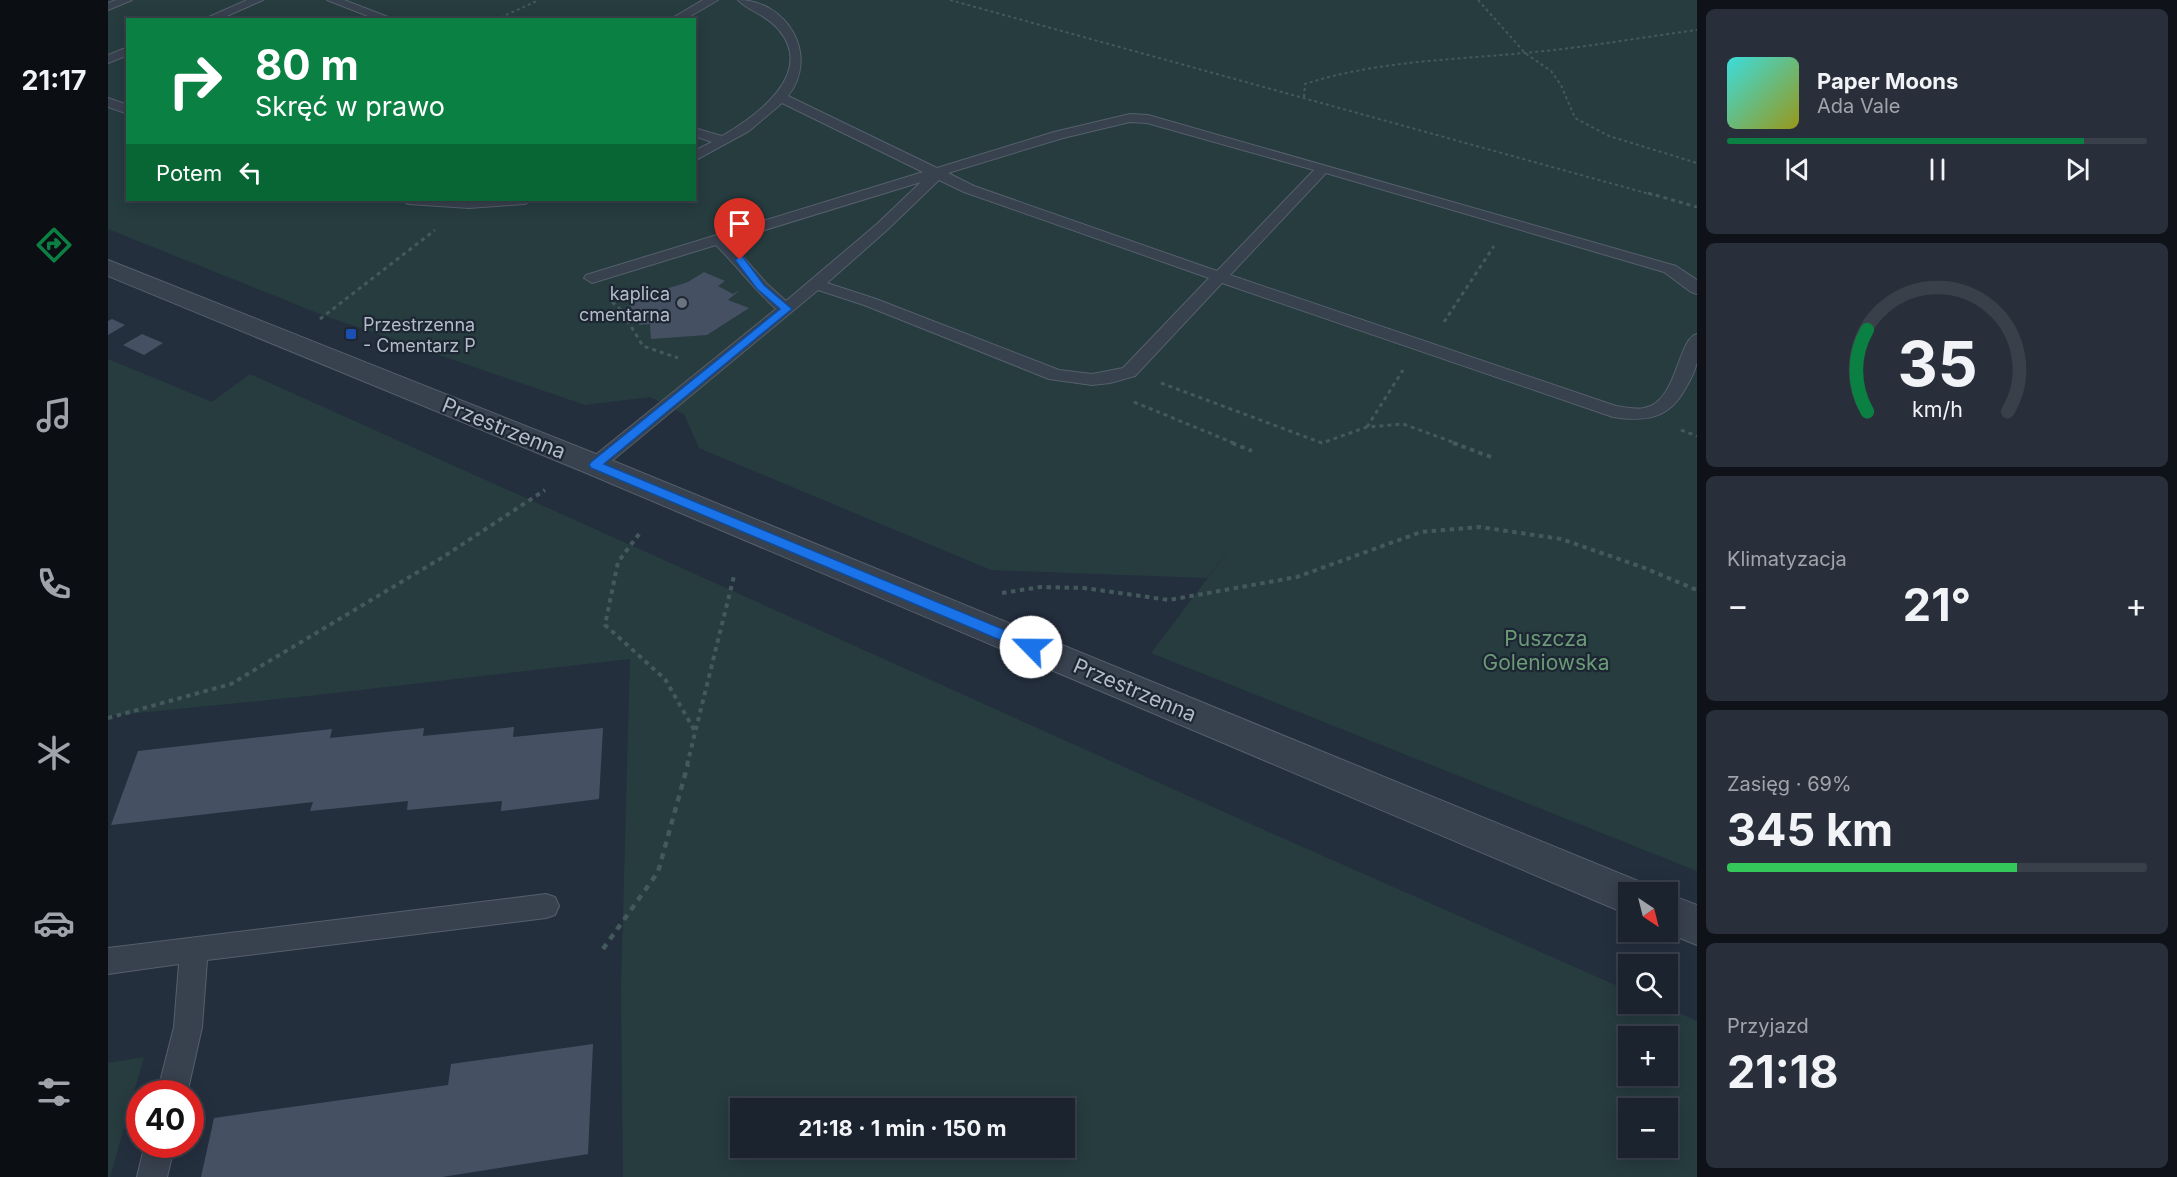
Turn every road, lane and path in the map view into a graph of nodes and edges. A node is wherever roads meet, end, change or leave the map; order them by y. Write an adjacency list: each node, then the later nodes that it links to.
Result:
1 (126, 0): 9 (lane)
2 (257, 0): 10 (lane)
3 (333, 0): 11 (lane)
4 (539, 0): 12 (path)
5 (712, 0): 13 (lane)
6 (744, 0): 18 (lane)
7 (950, 0): 19 (path)
8 (1478, 0): 16 (path)
9 (108, 7)
10 (212, 18)
11 (385, 18)
12 (499, 18)
13 (678, 18)
14 (1697, 30): 16 (path)
15 (126, 52): 17 (lane)
16 (1525, 53): 19 (path); 25 (path)
17 (108, 59)
18 (780, 97): 23 (lane); 27 (lane)
19 (1304, 97): 31 (path)
20 (108, 102): 21 (lane)
21 (126, 109)
22 (696, 133): 23 (lane)
23 (723, 141): 24 (lane)
24 (696, 156)
25 (1697, 164)
26 (1323, 168): 27 (lane); 32 (lane); 35 (lane)
27 (939, 173): 33 (lane); 35 (lane); 37 (lane)
28 (423, 201): 30 (lane)
29 (511, 201): 30 (lane)
30 (469, 204): 41 (path)
31 (1697, 207)
32 (1510, 222): 38 (lane); 44 (path)
33 (718, 238): 36 (lane); 40 (lane)
34 (108, 267): 51 (street, Przestrzenna)
35 (1220, 277): 43 (lane); 46 (lane)
36 (592, 278)
37 (815, 284): 40 (lane); 47 (lane)
38 (1697, 289)
39 (612, 297): 45 (path)
40 (786, 309): 51 (lane)
41 (314, 324)
42 (1697, 339): 44 (lane)
43 (1408, 341): 44 (lane); 48 (path)
44 (1427, 347)
45 (687, 361)
46 (1130, 372): 47 (lane); 48 (path)
47 (1081, 380): 49 (path)
48 (1367, 427): 50 (path)
49 (1251, 451)
50 (1494, 458)
51 (595, 465): 59 (street, Przestrzenna)
52 (545, 490): 57 (path)
53 (639, 534): 58 (path)
54 (734, 576): 58 (path)
55 (1697, 590): 56 (path)
56 (999, 593)
57 (108, 718)
58 (696, 733): 64 (path)
59 (1618, 891)
60 (546, 906): 63 (lane)
61 (1678, 917): 62 (street)
62 (1697, 925)
63 (194, 949): 65 (lane); 66 (lane)
64 (603, 949)
65 (108, 961)
66 (176, 1080)
67 (157, 1158): 68 (lane)
68 (152, 1177)

